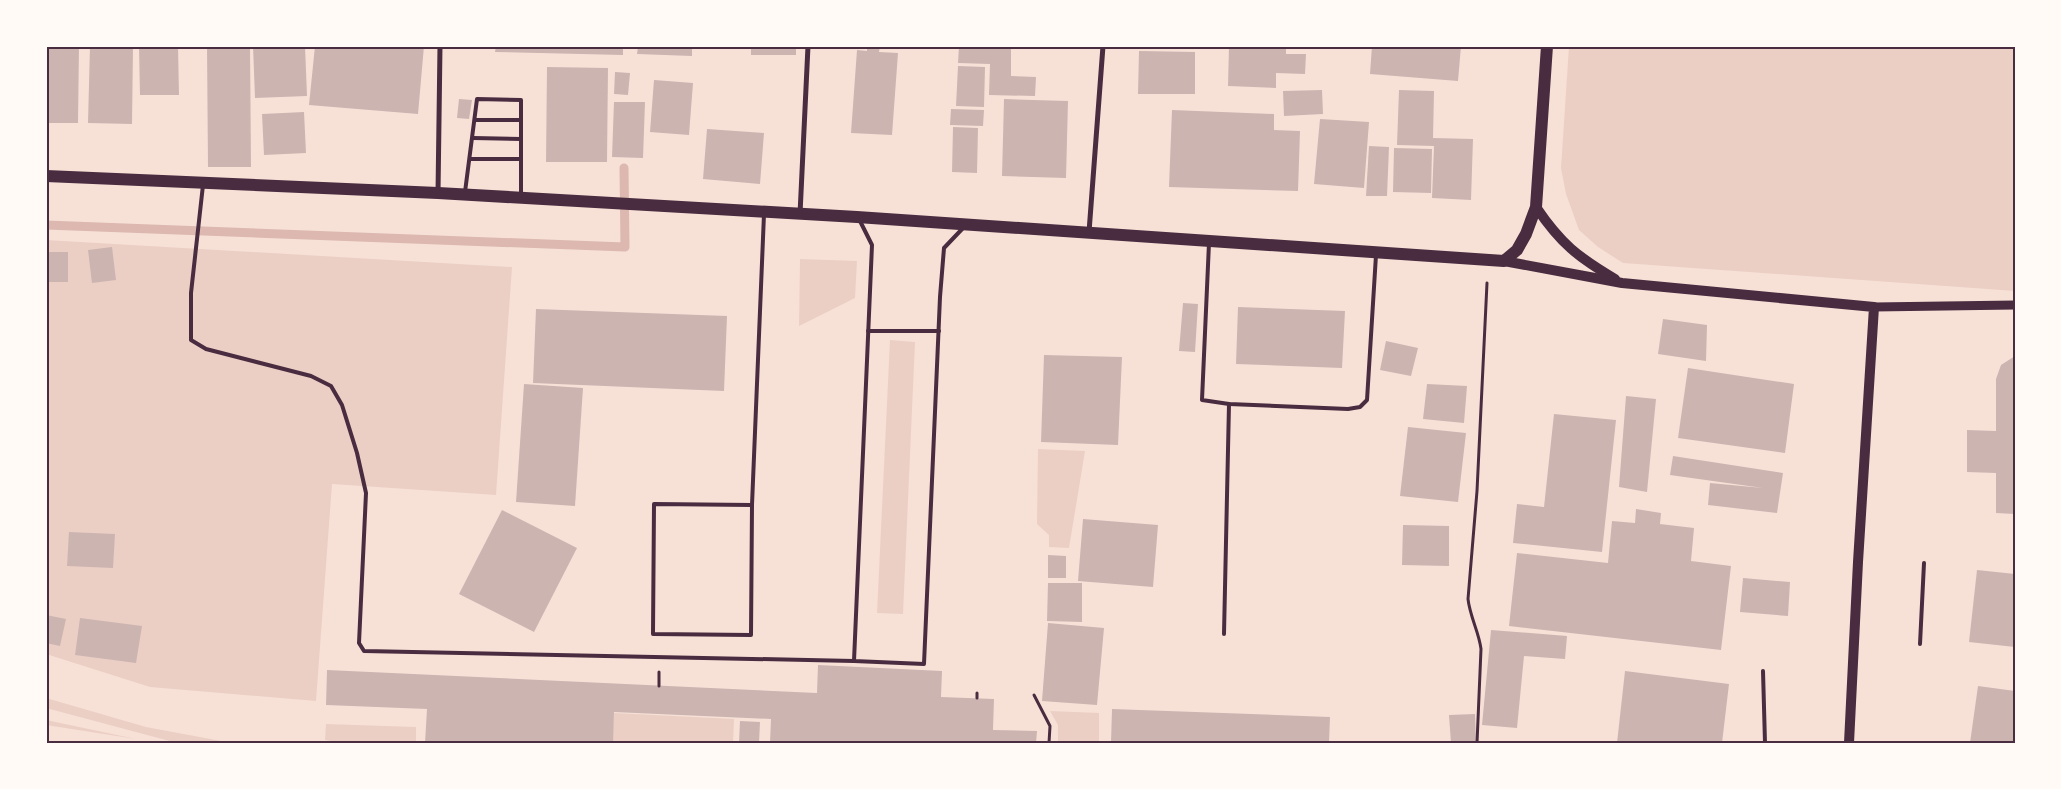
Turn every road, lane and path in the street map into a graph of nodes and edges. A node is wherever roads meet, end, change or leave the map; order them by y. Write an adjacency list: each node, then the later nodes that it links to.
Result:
1 (440, 46): 13 (street)
2 (808, 46): 18 (street)
3 (1103, 46): 21 (street)
4 (1547, 46): 16 (main road)
5 (475, 120): 6 (lane); 6 (lane); 7 (lane)
6 (520, 120): 8 (lane)
7 (473, 138): 8 (lane); 9 (lane)
8 (521, 138): 10 (lane)
9 (470, 159): 10 (lane); 14 (lane)
10 (520, 159): 15 (lane)
11 (46, 176): 12 (main road)
12 (204, 183): 13 (main road); 36 (lane)
13 (438, 193): 14 (main road)
14 (465, 195): 15 (main road)
15 (521, 198): 17 (main road)
16 (1536, 208): 24 (main road); 26 (main road)
17 (764, 213): 18 (main road); 32 (lane)
18 (800, 215): 19 (main road)
19 (857, 217): 20 (main road); 29 (lane)
20 (967, 224): 21 (main road); 30 (lane)
21 (1089, 232): 22 (main road)
22 (1209, 241): 23 (main road); 31 (lane)
23 (1376, 253): 24 (main road); 31 (lane)
24 (1504, 261): 26 (main road)
25 (1487, 283): 42 (path)
26 (1622, 283): 28 (main road)
27 (2015, 305): 28 (street)
28 (1874, 307): 44 (main road)
29 (868, 331): 30 (lane); 36 (lane)
30 (939, 331): 36 (lane)
31 (1228, 404): 34 (lane)
32 (752, 505): 32 (lane)
33 (1924, 563): 35 (lane)
34 (1224, 634)
35 (1920, 644)
36 (854, 661)
37 (1763, 671): 43 (lane)
38 (977, 693): 40 (path)
39 (1034, 695): 41 (path)
40 (977, 698)
41 (1050, 743)
42 (1477, 743)
43 (1765, 743)
44 (1849, 743)

